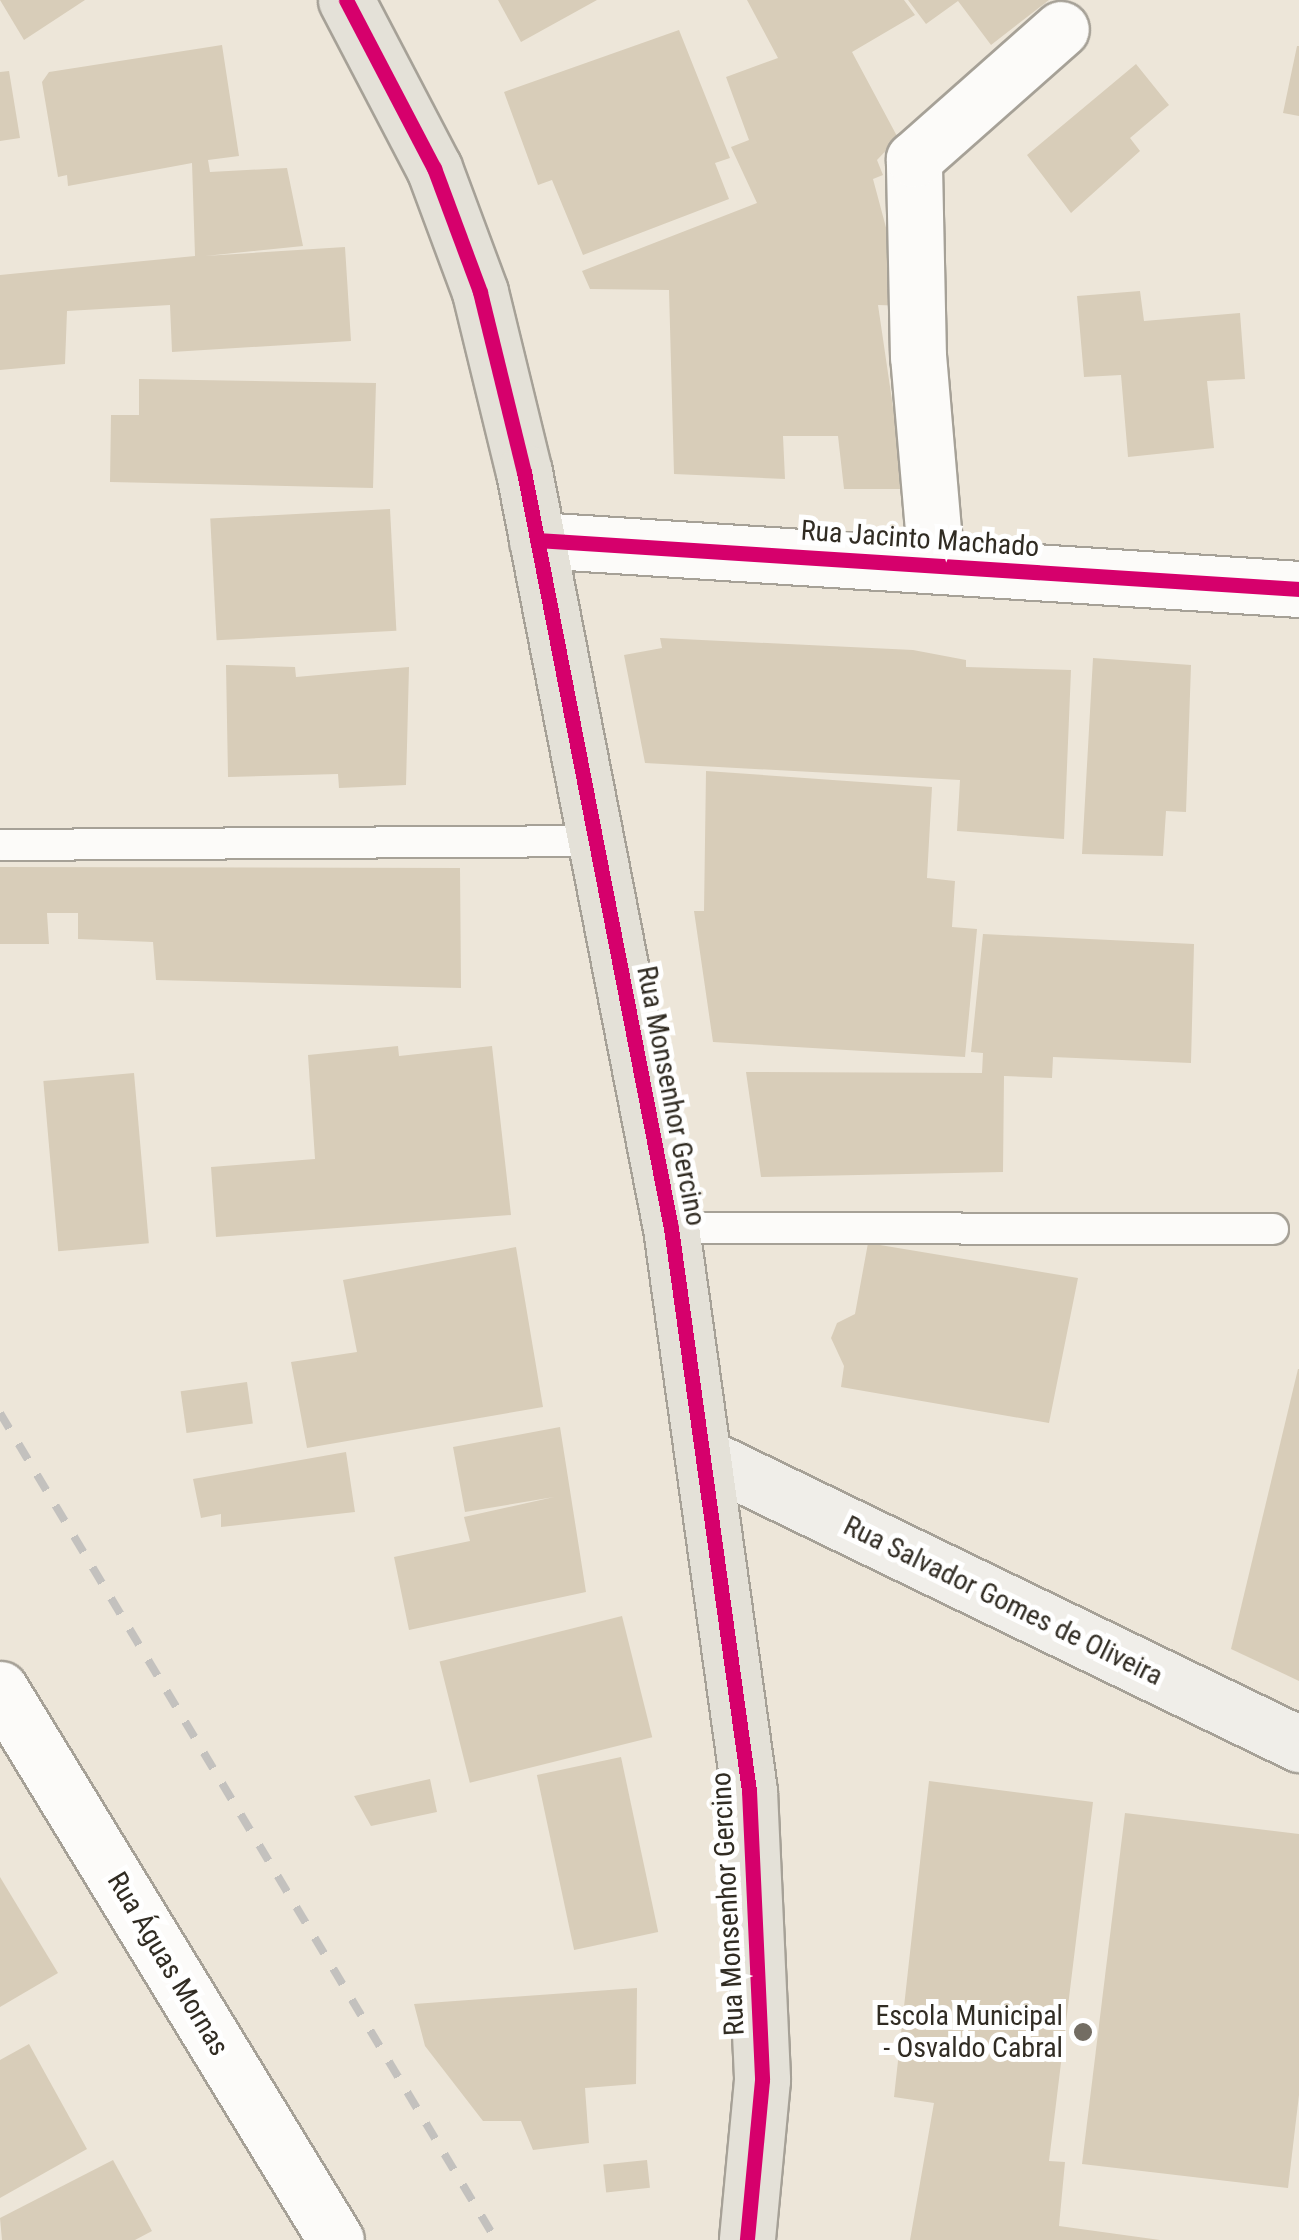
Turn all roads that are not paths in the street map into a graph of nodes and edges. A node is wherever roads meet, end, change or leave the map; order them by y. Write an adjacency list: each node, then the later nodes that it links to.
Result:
1 (346, 0): 3 (main road, Rua Monsenhor Gercino)
2 (1062, 29): 4 (street)
3 (537, 540): 4 (street, Rua Jacinto Machado); 6 (main road, Rua Monsenhor Gercino)
4 (936, 566): 5 (street, Rua Jacinto Machado)
5 (1299, 588)
6 (597, 841): 7 (lane); 8 (main road, Rua Monsenhor Gercino)
7 (0, 844)
8 (671, 1228): 9 (lane); 10 (main road, Rua Monsenhor Gercino)
9 (1273, 1229)
10 (708, 1458): 12 (street, Rua Salvador Gomes de Oliveira); 14 (main road, Rua Monsenhor Gercino)
11 (0, 1689): 13 (street, Rua Águas Mornas)
12 (1299, 1744)
13 (336, 2240)
14 (747, 2240)

